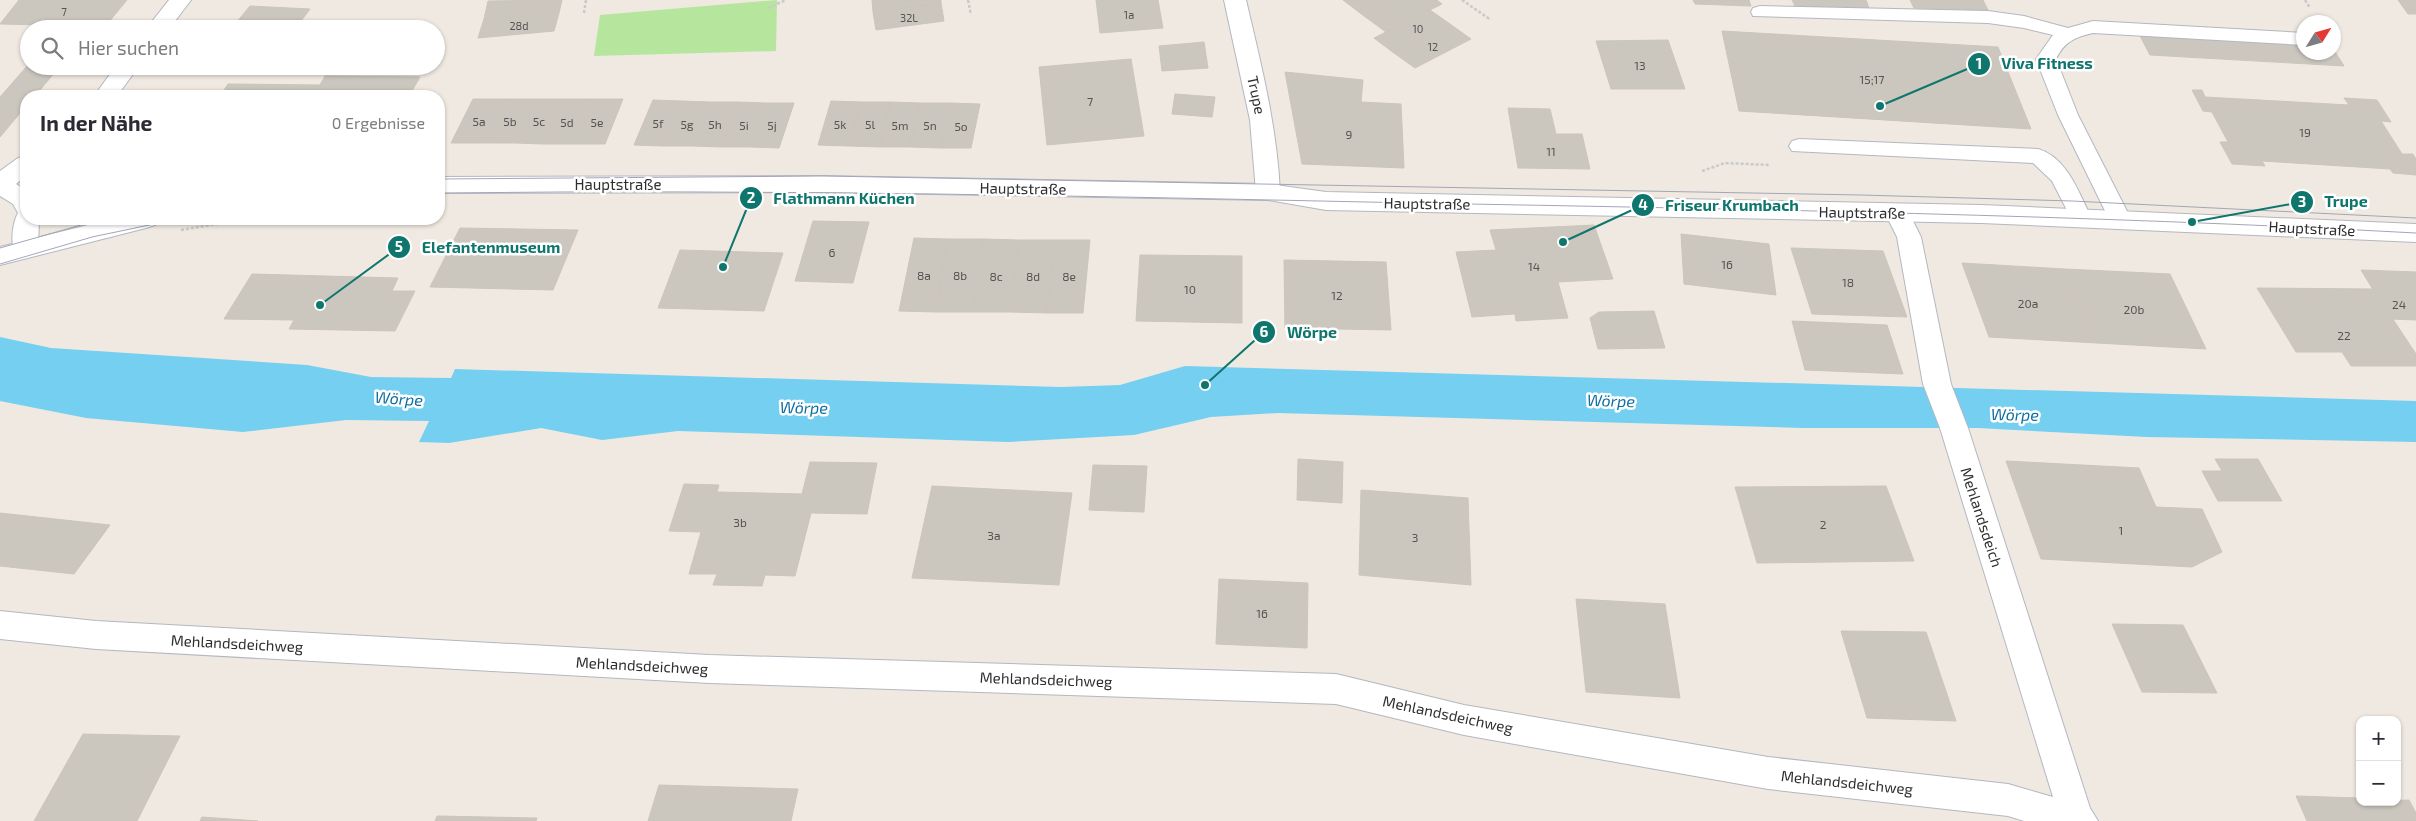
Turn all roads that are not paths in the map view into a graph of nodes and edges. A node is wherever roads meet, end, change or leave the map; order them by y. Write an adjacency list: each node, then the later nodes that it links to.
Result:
1 (180, 0): 4 (street)
2 (1235, 0): 13 (street, Trupe)
3 (1760, 12): 5 (lane)
4 (165, 20)
5 (2066, 33): 6 (lane); 17 (lane)
6 (2296, 39)
7 (121, 75): 8 (street)
8 (110, 90)
9 (1799, 146): 16 (lane)
10 (20, 169): 11 (street)
11 (0, 184): 14 (street)
12 (445, 185): 13 (street, Hauptstraße)
13 (1268, 192): 15 (street, Hauptstraße)
14 (20, 198)
15 (1897, 213): 16 (street, Hauptstraße); 24 (street, Mehlandsdeich)
16 (2080, 217): 17 (street, Hauptstraße)
17 (2120, 219): 20 (street, Hauptstraße)
18 (27, 225): 21 (street)
19 (122, 225): 21 (street)
20 (2416, 233)
21 (25, 249): 22 (street)
22 (0, 256)
23 (0, 625): 24 (street, Mehlandsdeichweg)
24 (2079, 820)

